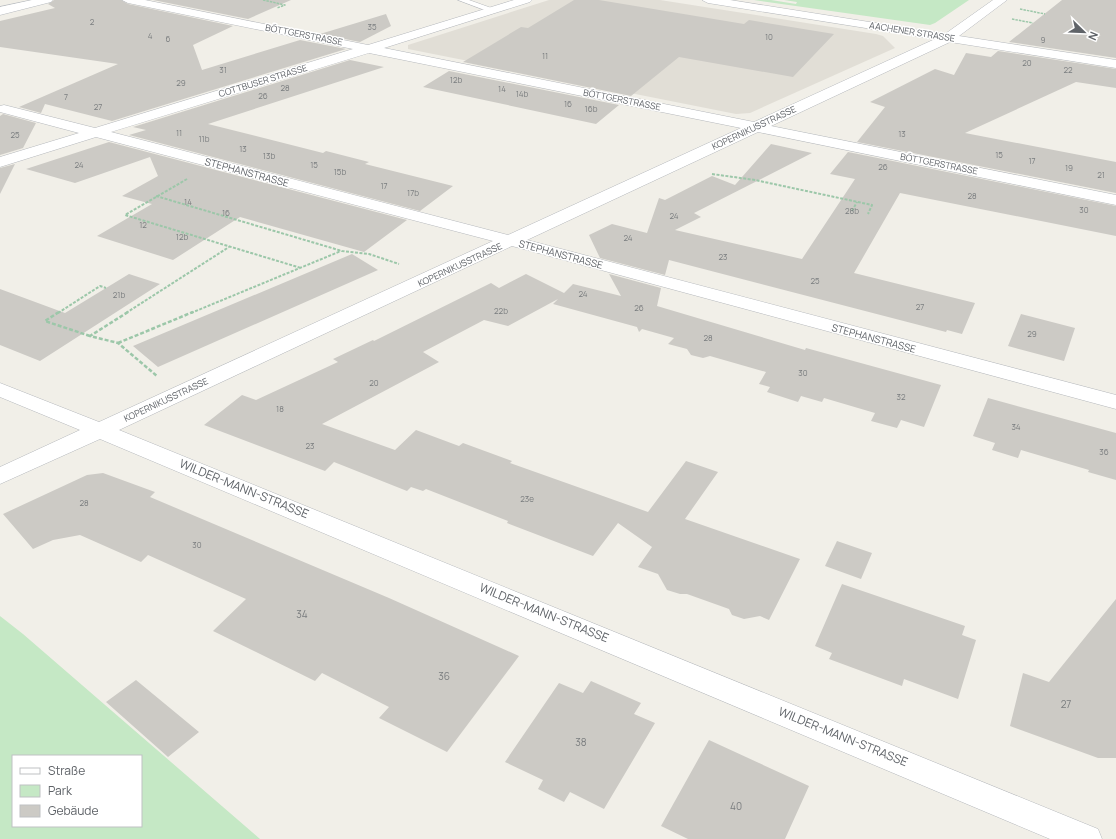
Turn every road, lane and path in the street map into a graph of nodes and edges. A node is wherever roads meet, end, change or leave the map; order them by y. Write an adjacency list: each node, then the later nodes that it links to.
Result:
1 (47, 0): 10 (street)
2 (128, 0): 12 (street, BÖTTGERSTRASSE)
3 (265, 0): 8 (path)
4 (462, 0): 9 (lane)
5 (526, 0): 9 (street, COTTBUSER STRASSE)
6 (708, 0): 11 (street, AACHENER STRASSE)
7 (998, 0): 11 (street, KOPERNIKUSSTRASSE)
8 (261, 2)
9 (493, 10): 12 (street, COTTBUSER STRASSE)
10 (0, 11)
11 (947, 38): 13 (street, AACHENER STRASSE); 15 (street, KOPERNIKUSSTRASSE)
12 (370, 48): 15 (street, BÖTTGERSTRASSE); 16 (street, COTTBUSER STRASSE)
13 (1116, 64)
14 (4, 109): 16 (street, STEPHANSTRASSE)
15 (756, 127): 19 (street, KOPERNIKUSSTRASSE); 21 (street, BÖTTGERSTRASSE)
16 (97, 133): 17 (street, COTTBUSER STRASSE); 18 (street, STEPHANSTRASSE)
17 (0, 162)
18 (214, 163): 20 (path); 25 (street, STEPHANSTRASSE)
19 (675, 165): 22 (path); 25 (street, KOPERNIKUSSTRASSE)
20 (156, 196): 26 (path); 27 (path)
21 (1116, 200)
22 (857, 202): 23 (path); 24 (path)
23 (852, 211)
24 (868, 214)
25 (512, 241): 29 (street, KOPERNIKUSSTRASSE); 35 (street, STEPHANSTRASSE)
26 (230, 246): 28 (path); 31 (path)
27 (342, 251): 28 (path); 29 (path)
28 (302, 268): 32 (path)
29 (436, 276): 34 (street, KOPERNIKUSSTRASSE)
30 (106, 288): 31 (path)
31 (90, 336): 32 (path)
32 (118, 344): 34 (path)
33 (0, 389): 36 (street, WILDER-MANN-STRASSE)
34 (182, 392): 36 (street, KOPERNIKUSSTRASSE)
35 (1116, 402)
36 (100, 430): 37 (street, KOPERNIKUSSTRASSE); 38 (street, WILDER-MANN-STRASSE)
37 (0, 476)
38 (1086, 839)

